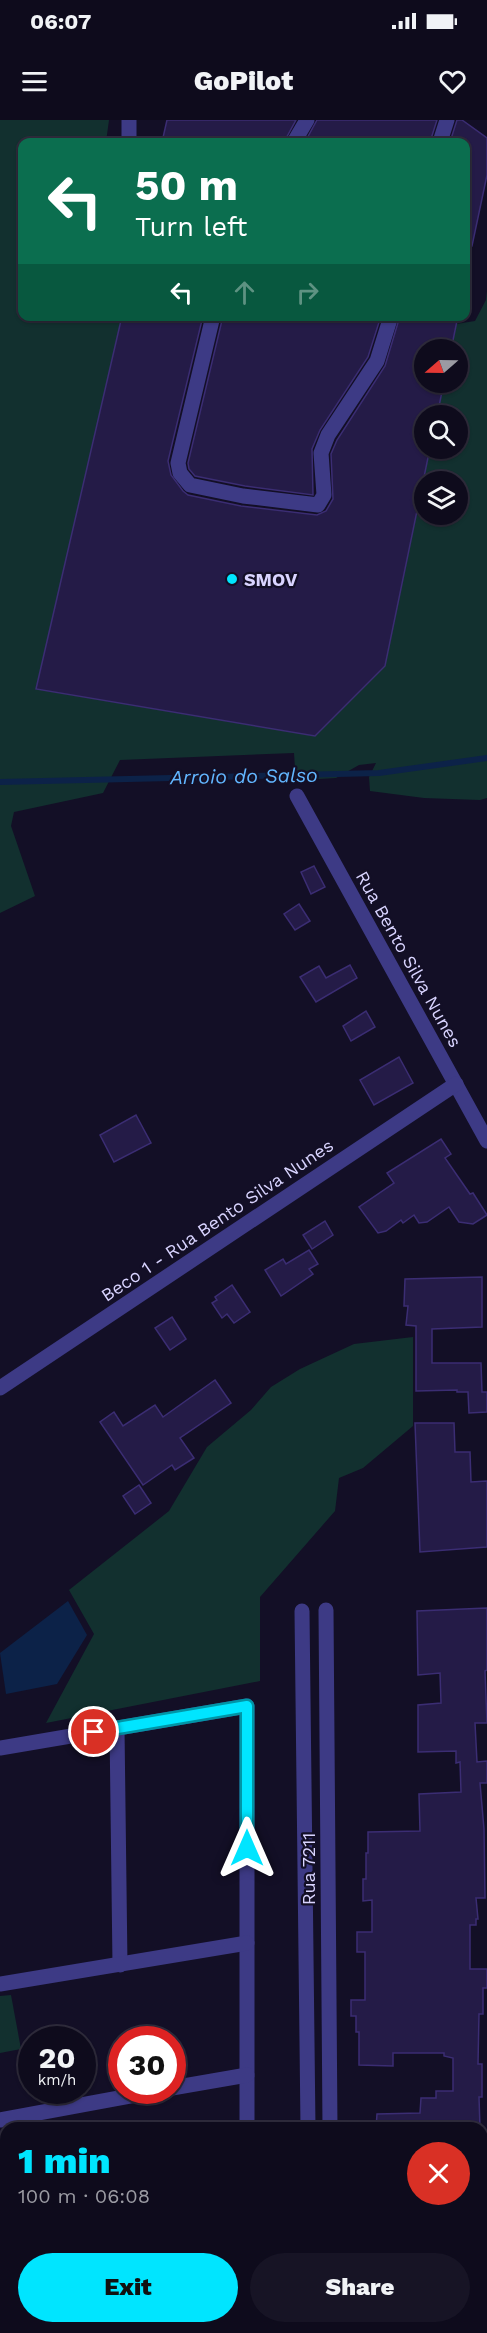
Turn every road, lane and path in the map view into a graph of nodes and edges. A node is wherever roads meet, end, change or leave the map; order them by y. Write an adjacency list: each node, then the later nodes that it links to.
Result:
1 (129, 120): 4 (street)
2 (307, 120): 5 (street)
3 (447, 120): 6 (street)
4 (129, 138)
5 (296, 138)
6 (441, 138)
7 (212, 321): 8 (street)
8 (389, 321)
9 (297, 796): 10 (street, Rua Bento Silva Nunes)
10 (456, 1084): 11 (street, Rua Bento Silva Nunes); 12 (street, Beco 1 - Rua Bento Silva Nunes)
11 (487, 1141)
12 (0, 1388)
13 (326, 1610): 26 (street, Rua 7211)
14 (302, 1611): 25 (street)
15 (117, 1728): 16 (street); 17 (street); 18 (street)
16 (0, 1748)
17 (247, 1943): 18 (street); 20 (street)
18 (120, 1965): 19 (street)
19 (0, 1984)
20 (247, 2075): 21 (street); 24 (street)
21 (186, 2086)
22 (108, 2100): 23 (street)
23 (0, 2120)
24 (247, 2122)
25 (308, 2122)
26 (330, 2122)

